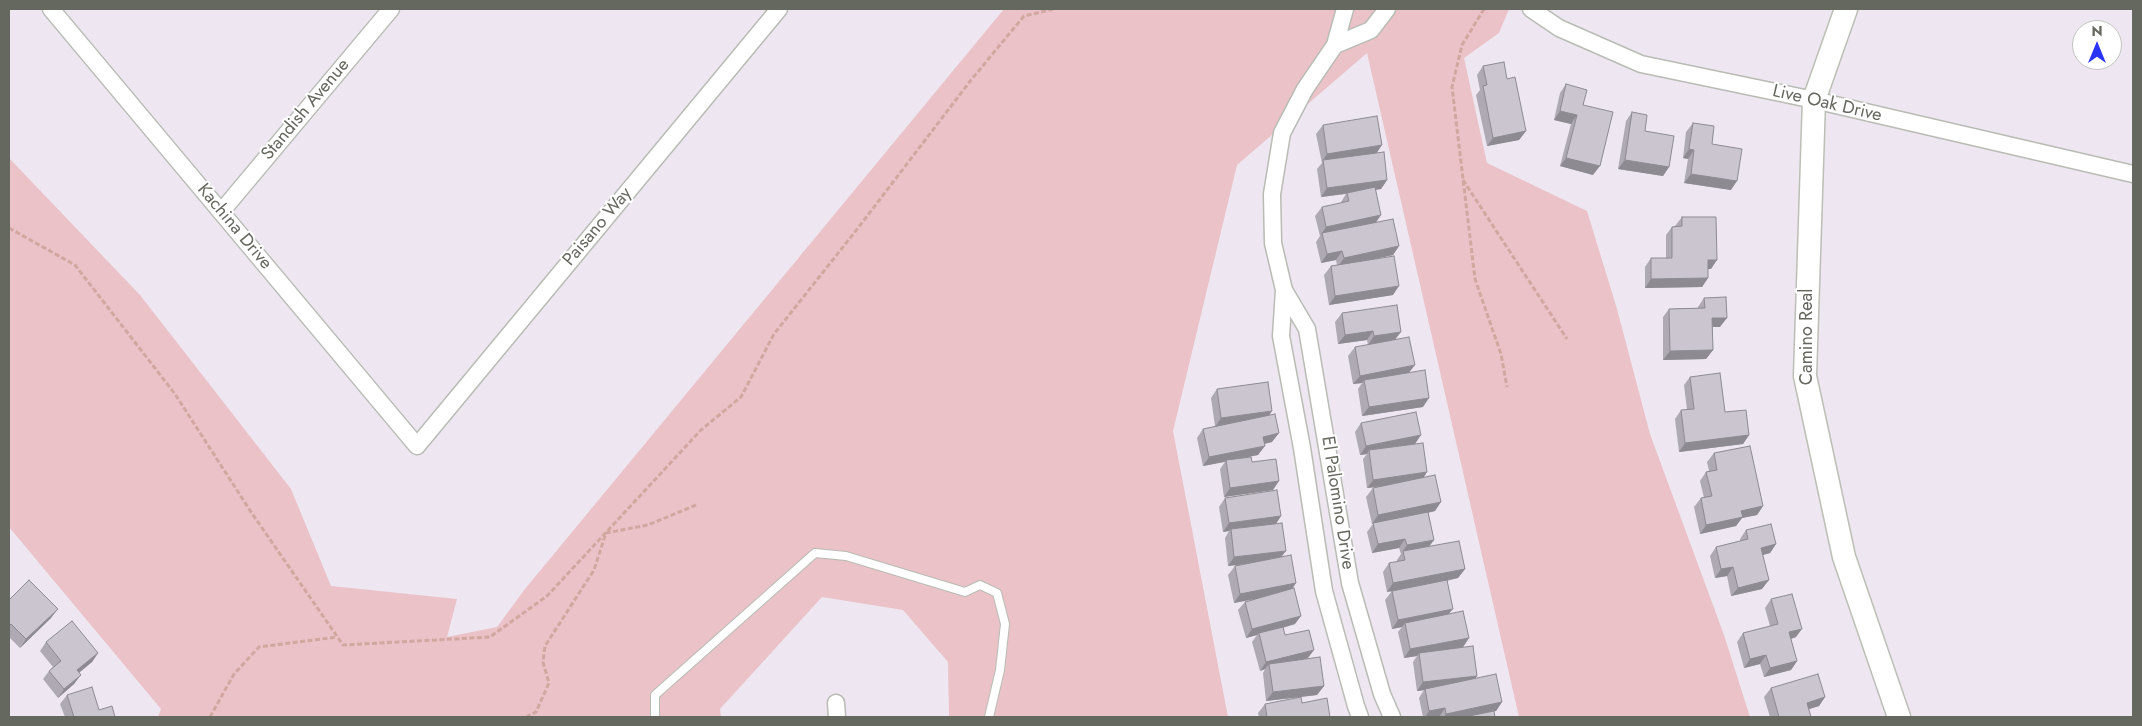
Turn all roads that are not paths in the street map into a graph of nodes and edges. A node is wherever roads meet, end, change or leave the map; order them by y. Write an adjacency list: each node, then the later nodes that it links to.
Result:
1 (51, 9): 11 (street, Kachina Drive)
2 (391, 9): 11 (street, Standish Avenue)
3 (779, 9): 13 (street, Paisano Way)
4 (1345, 9): 8 (street, El Palomino Drive)
5 (1530, 9): 9 (street, Live Oak Drive)
6 (1846, 9): 9 (main road, Camino Real)
7 (1380, 11): 8 (street)
8 (1335, 45): 12 (street, El Palomino Drive)
9 (1814, 100): 10 (street, Live Oak Drive); 18 (main road, Camino Real)
10 (2133, 174)
11 (221, 212): 13 (street, Kachina Drive)
12 (1284, 290): 16 (street, El Palomino Drive); 17 (street, El Palomino Drive)
13 (417, 446)
14 (654, 717): 15 (lane)
15 (989, 717)
16 (1360, 717)
17 (1392, 717)
18 (1899, 717)

